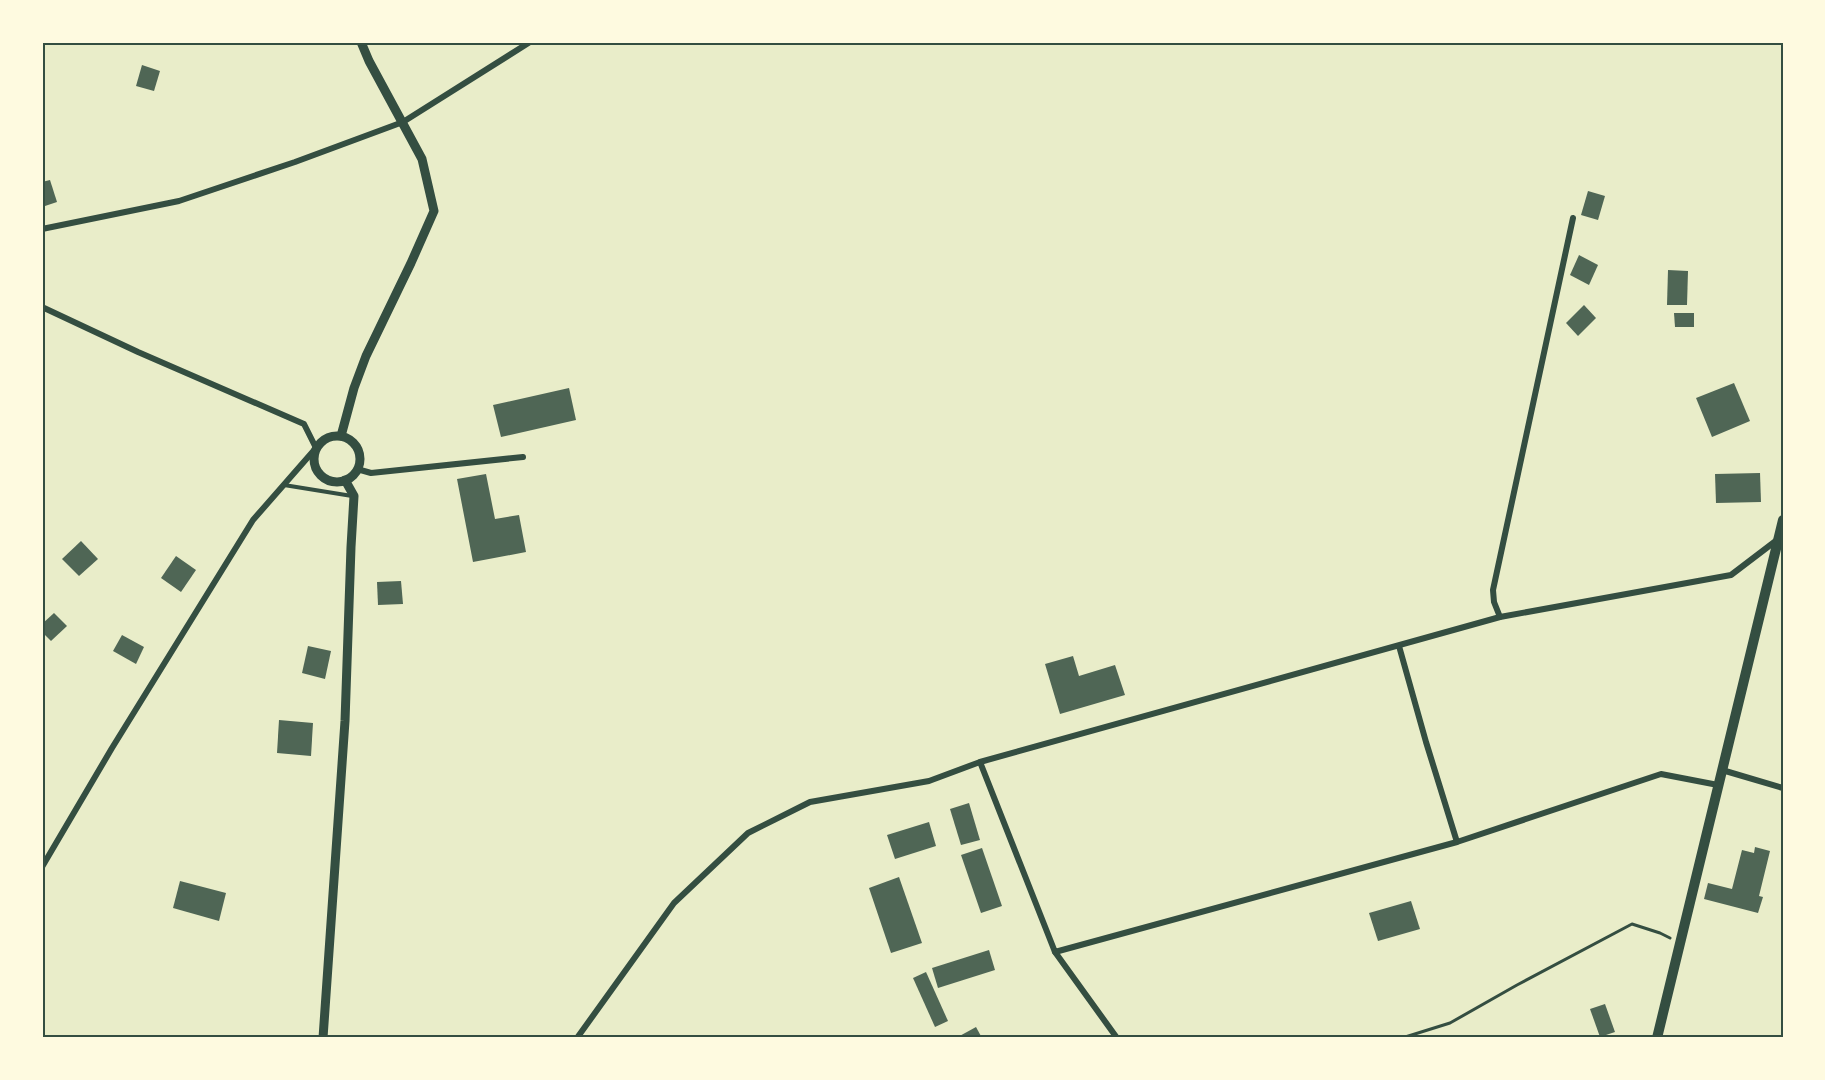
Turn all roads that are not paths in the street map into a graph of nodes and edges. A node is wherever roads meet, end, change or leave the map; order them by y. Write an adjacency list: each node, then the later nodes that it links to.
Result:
1 (361, 42): 3 (street)
2 (530, 42): 3 (street)
3 (403, 122): 5 (street); 7 (street)
4 (1573, 218): 16 (street)
5 (42, 229)
6 (42, 307): 8 (street)
7 (340, 436): 8 (street); 10 (street)
8 (316, 448): 11 (street); 12 (street)
9 (524, 457): 10 (street)
10 (357, 469): 11 (street)
11 (345, 480): 13 (street)
12 (284, 485): 13 (lane); 23 (street)
13 (354, 496): 25 (street)
14 (1783, 520): 15 (main road)
15 (1781, 539): 16 (street); 19 (main road)
16 (1500, 617): 17 (street)
17 (1399, 646): 18 (street); 22 (street)
18 (980, 762): 24 (street); 26 (street)
19 (1722, 770): 20 (main road); 21 (street)
20 (1718, 785): 22 (street); 28 (main road)
21 (1783, 788)
22 (1457, 842): 24 (street)
23 (42, 867)
24 (1055, 952): 27 (street)
25 (323, 1038)
26 (577, 1038)
27 (1117, 1038)
28 (1657, 1038)

